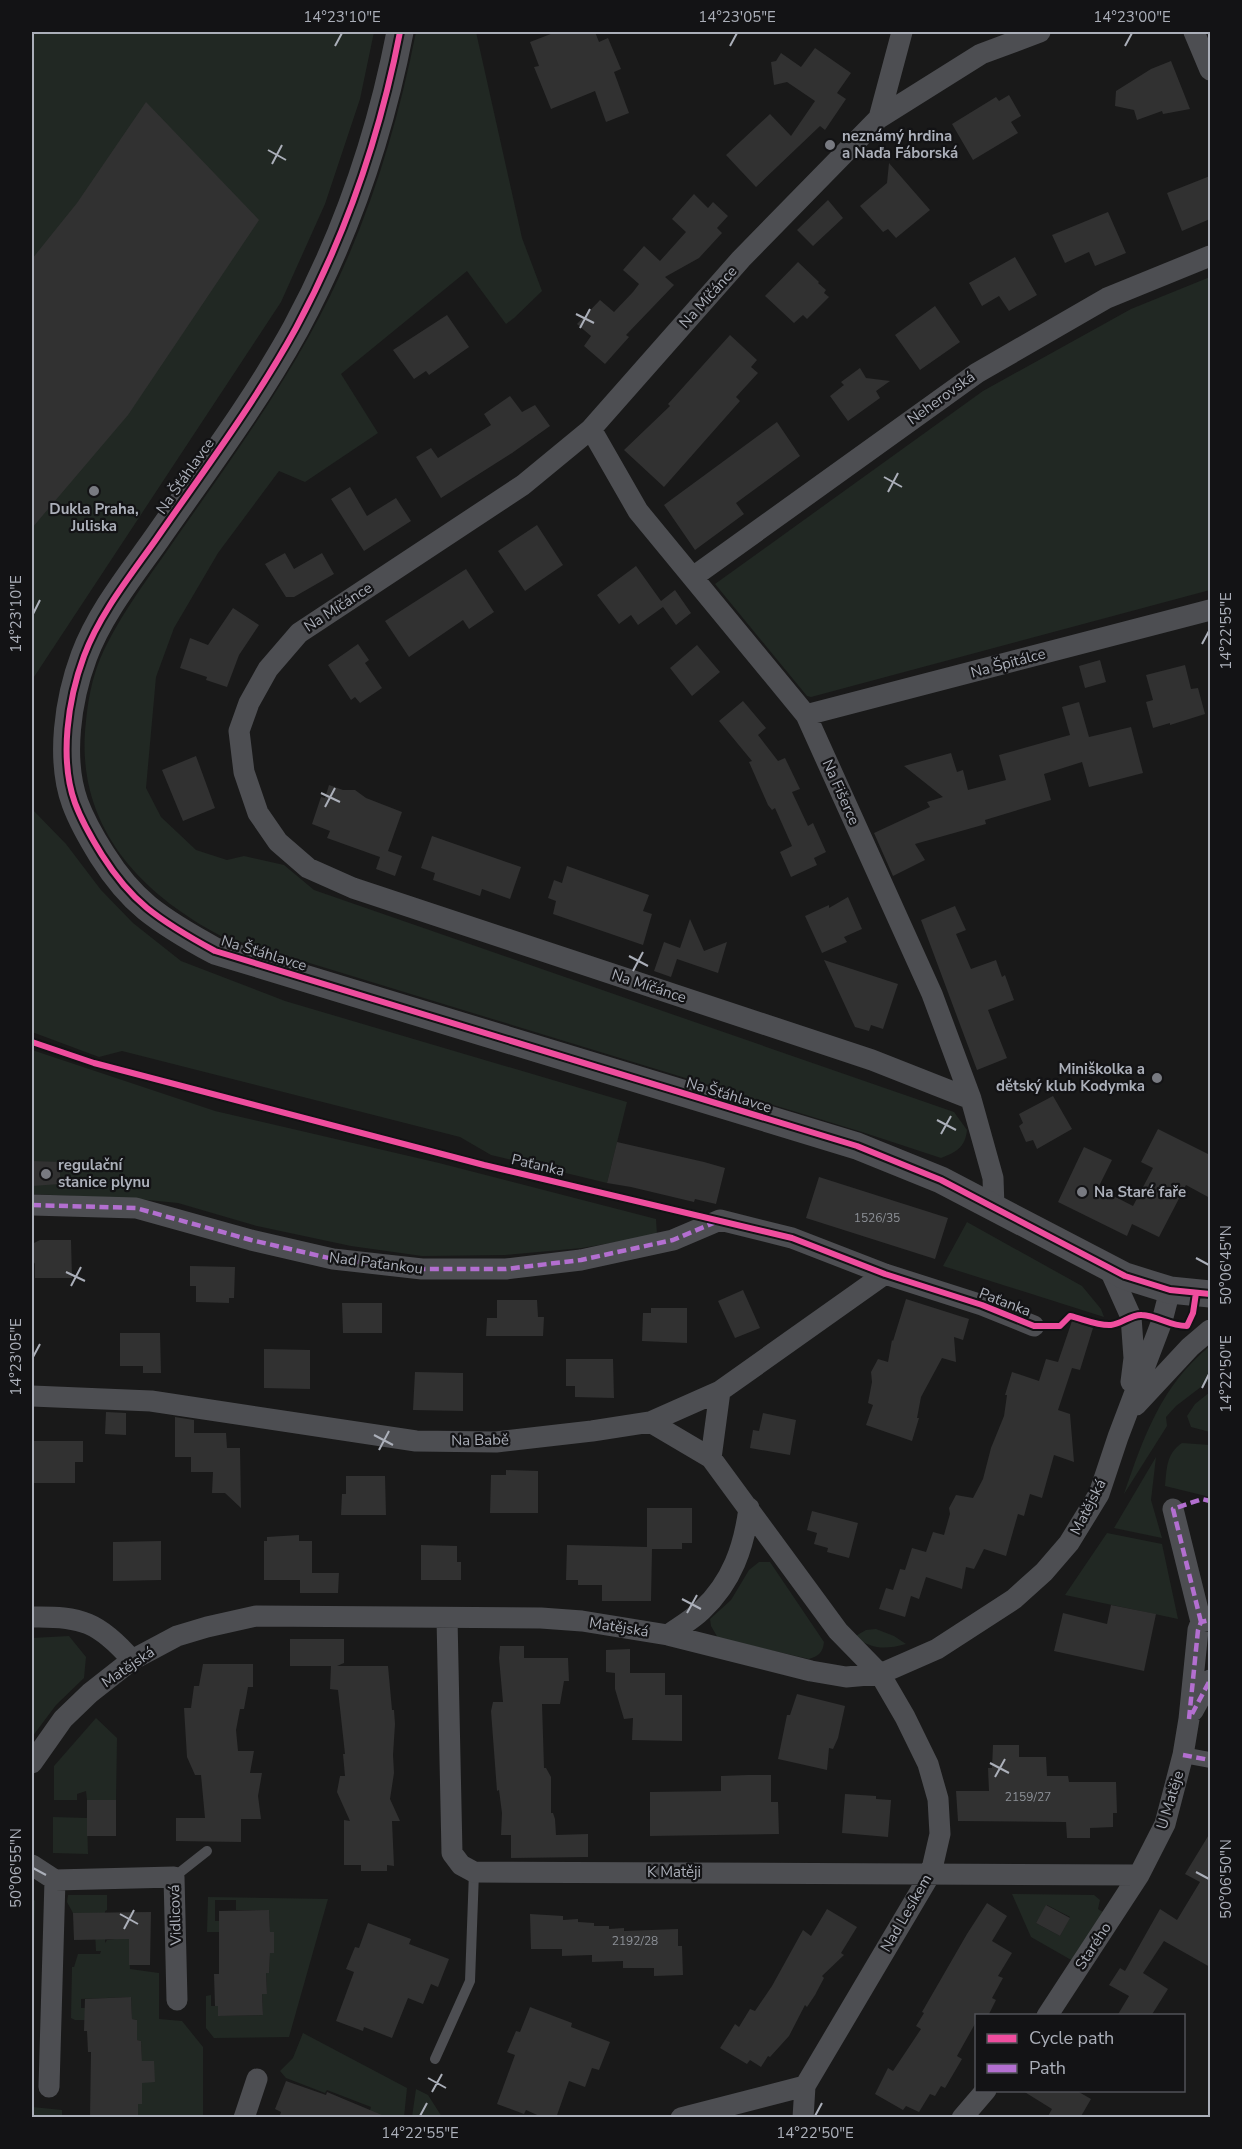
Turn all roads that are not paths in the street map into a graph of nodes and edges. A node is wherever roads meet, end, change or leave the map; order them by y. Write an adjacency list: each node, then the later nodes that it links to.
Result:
1 (400, 32): 14 (street, Na Šťáhlavce)
2 (902, 32): 6 (street)
3 (1040, 32): 6 (street, Na Míčánce)
4 (1194, 32): 5 (street)
5 (1210, 70)
6 (879, 118): 8 (street, Na Míčánce)
7 (1210, 256): 9 (street, Neherovská)
8 (591, 429): 9 (street, Na Fišerce); 12 (street, Na Míčánce)
9 (693, 577): 11 (street, Na Fišerce)
10 (1210, 610): 11 (street, Na Špitálce)
11 (806, 715): 12 (street, Na Fišerce)
12 (971, 1100): 14 (street, Na Fišerce)
13 (32, 1205): 15 (street, Nad Paťankou)
14 (994, 1206): 16 (street, Na Šťáhlavce)
15 (720, 1220): 17 (street, Paťanka)
16 (1109, 1268): 18 (street, Na Šťáhlavce); 24 (street, Matějská)
17 (885, 1274): 20 (street, Paťanka); 22 (street, Na Babě)
18 (1170, 1290): 19 (street, Na Šťáhlavce); 24 (street, Matějská)
19 (1210, 1294)
20 (1034, 1326)
21 (1210, 1330): 24 (street, Matějská)
22 (720, 1391): 25 (street, Na Babě); 26 (street)
23 (32, 1396): 25 (street, Na Babě)
24 (1127, 1414): 34 (street, Matějská)
25 (650, 1422): 26 (street)
26 (711, 1458): 27 (street, Nad Lesíkem)
27 (749, 1508): 32 (street); 34 (street, Nad Lesíkem)
28 (1173, 1509): 31 (street, U Matěje)
29 (32, 1617): 33 (street)
30 (447, 1617): 32 (street, Matějská); 33 (street, Matějská); 42 (street)
31 (1206, 1621): 36 (street, U Matěje)
32 (668, 1635): 34 (street, Matějská)
33 (132, 1660): 39 (street, Matějská)
34 (880, 1674): 43 (street, Nad Lesíkem)
35 (1210, 1680): 36 (street, U Matěje)
36 (1189, 1719): 37 (street, U Matěje)
37 (1183, 1755): 38 (street, U Matěje); 44 (street, U Matěje)
38 (1210, 1760)
39 (32, 1762)
40 (207, 1851): 45 (lane)
41 (32, 1865): 46 (street)
42 (474, 1872): 43 (street, K Matěji); 49 (lane)
43 (931, 1873): 44 (street, K Matěji); 51 (street, Nad Lesíkem)
44 (1139, 1875): 48 (street, Starého)
45 (174, 1877): 46 (street, Vidlicová); 47 (street, Vidlicová)
46 (55, 1880): 52 (street)
47 (177, 2000)
48 (1048, 2014)
49 (435, 2059)
50 (257, 2079): 54 (street)
51 (805, 2086): 55 (street); 56 (street)
52 (49, 2087)
53 (985, 2092): 57 (street)
54 (244, 2118)
55 (681, 2118)
56 (803, 2118)
57 (962, 2118)

